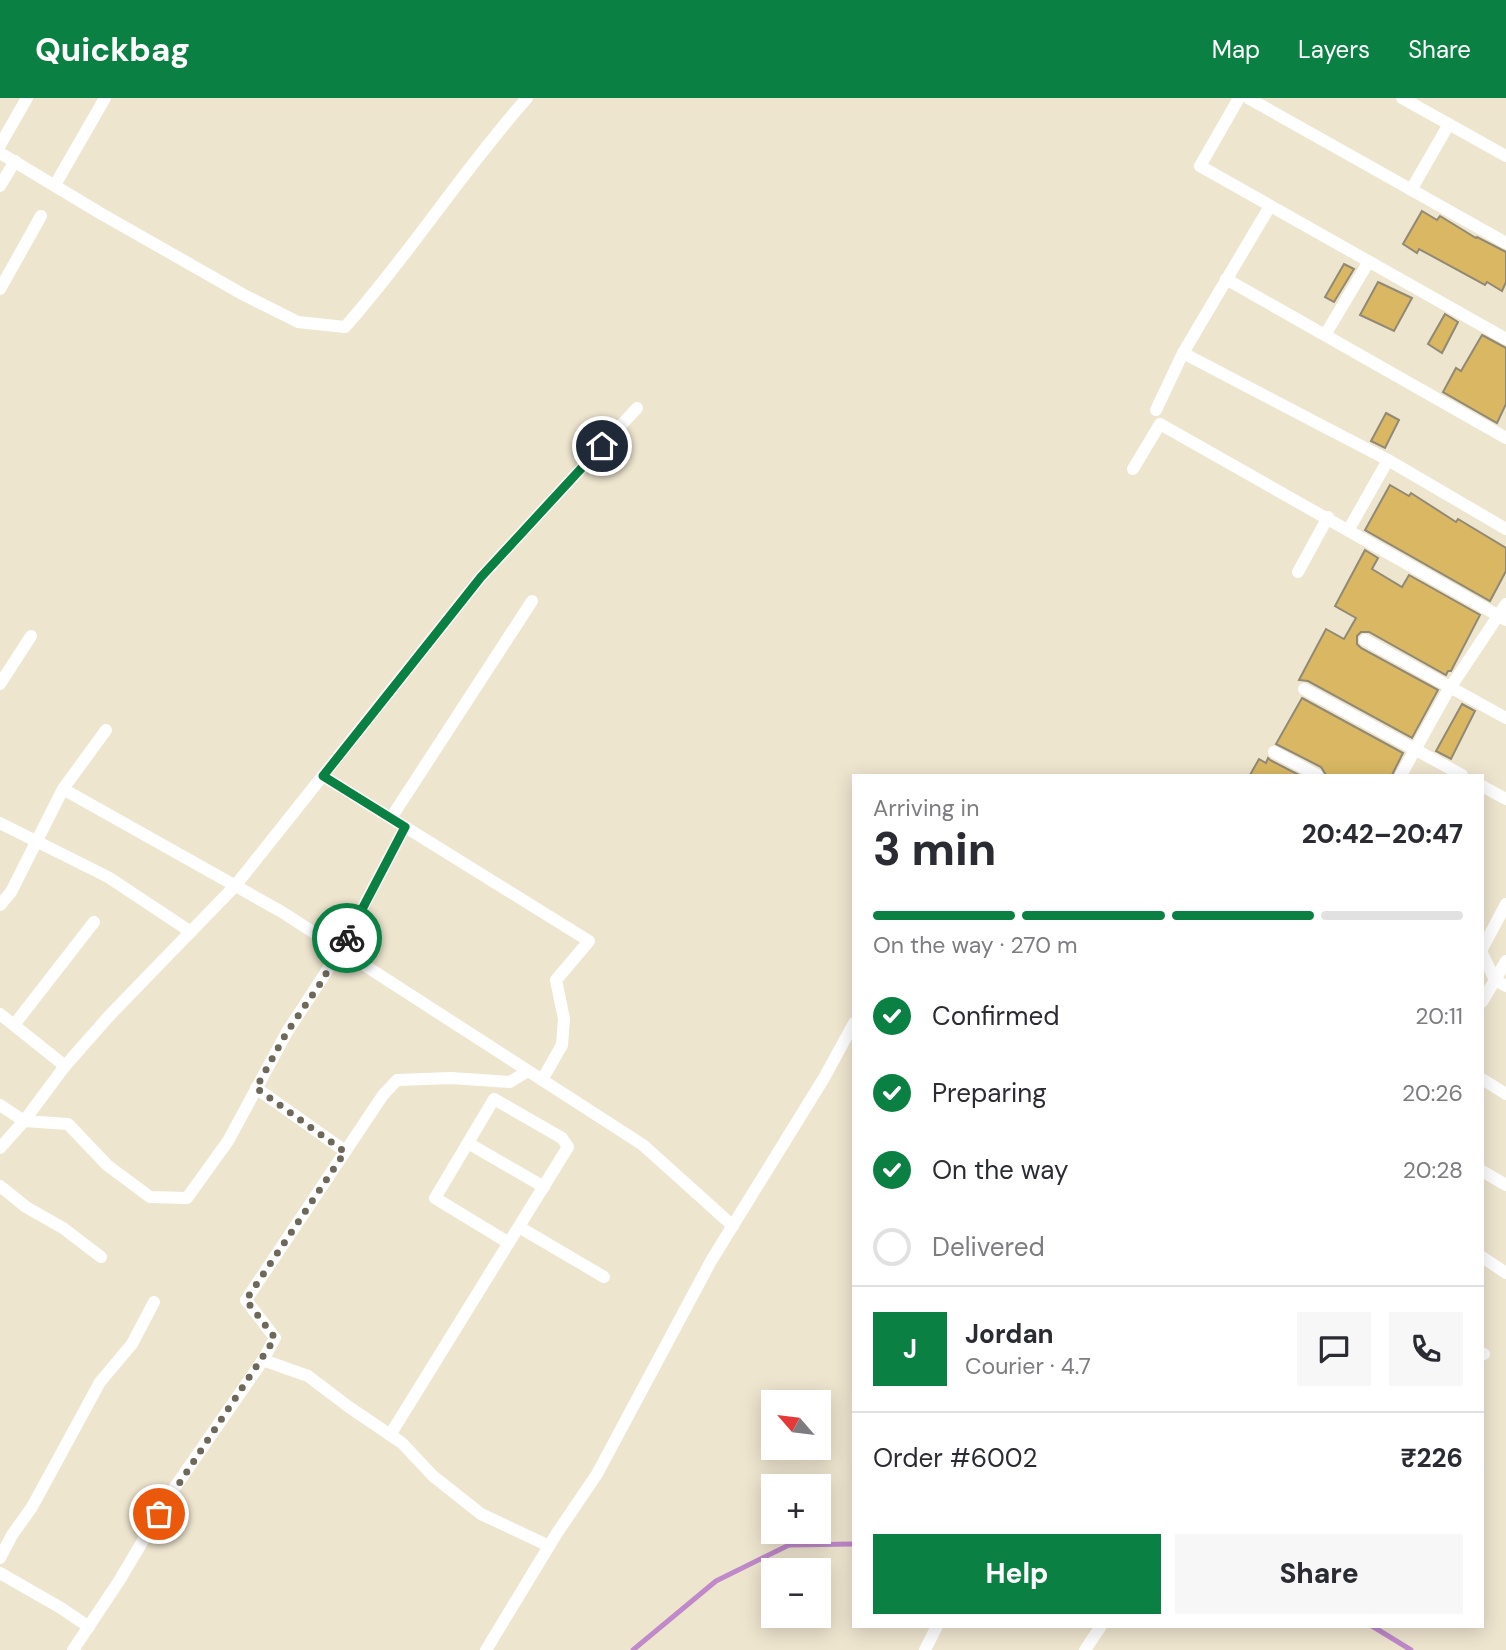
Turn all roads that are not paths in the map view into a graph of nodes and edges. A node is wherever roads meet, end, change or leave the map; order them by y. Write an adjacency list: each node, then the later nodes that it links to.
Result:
1 (27, 98): 8 (street)
2 (105, 98): 12 (street)
3 (527, 98): 12 (street)
4 (1238, 98): 15 (street)
5 (1248, 98): 14 (street)
6 (1402, 98): 7 (street)
7 (1449, 124): 10 (street); 14 (street)
8 (0, 145)
9 (0, 153): 11 (street)
10 (1506, 156)
11 (15, 162): 12 (street); 13 (street)
12 (55, 185)
13 (0, 186)
14 (1410, 190): 17 (street)
15 (1270, 206): 18 (street); 19 (street)
16 (41, 216): 20 (street)
17 (1506, 243)
18 (1368, 263): 21 (street); 22 (street)
19 (1226, 279): 21 (street); 23 (street)
20 (0, 289)
21 (1325, 335): 26 (street)
22 (1506, 339)
23 (1183, 352): 25 (street); 27 (street)
24 (637, 408): 48 (street)
25 (1156, 410)
26 (1506, 438)
27 (1388, 460): 30 (street); 31 (street)
28 (1133, 469): 29 (street)
29 (1328, 517): 30 (street); 32 (street)
30 (1349, 529): 35 (street)
31 (1506, 529)
32 (1298, 572)
33 (532, 601): 52 (street)
34 (1506, 604): 35 (street)
35 (1502, 618): 39 (street)
36 (31, 636): 38 (street)
37 (1365, 640): 39 (street)
38 (0, 684)
39 (1450, 688): 41 (street); 43 (street)
40 (1304, 689): 43 (street)
41 (1506, 718)
42 (106, 730): 50 (street)
43 (1415, 750): 46 (street); 47 (street)
44 (1274, 752): 45 (street)
45 (1315, 774)
46 (1402, 774)
47 (1460, 774)
48 (323, 776): 52 (street); 56 (street)
49 (1484, 787): 51 (street)
50 (63, 789): 55 (street); 56 (street)
51 (1506, 799)
52 (391, 818): 54 (street)
53 (0, 823): 55 (street)
54 (405, 827): 62 (street); 72 (street)
55 (36, 841): 58 (street); 60 (street)
56 (235, 886): 60 (street); 62 (street)
57 (1506, 904): 61 (street)
58 (0, 905)
59 (94, 922): 68 (street)
60 (191, 932): 70 (street)
61 (1484, 947)
62 (341, 950): 71 (street); 74 (street)
63 (1484, 954): 65 (street)
64 (1506, 961): 65 (street)
65 (1501, 983): 66 (street)
66 (1484, 1000)
67 (0, 1014): 68 (street)
68 (14, 1024): 70 (street)
69 (852, 1027): 85 (street)
70 (65, 1066): 77 (street)
71 (528, 1071): 72 (street); 80 (street)
72 (542, 1080): 85 (street)
73 (1484, 1080): 75 (street)
74 (256, 1088): 77 (street); 80 (street)
75 (1506, 1094)
76 (0, 1105): 77 (street)
77 (24, 1121): 79 (street)
78 (468, 1143): 84 (street); 84 (street); 87 (street)
79 (0, 1148)
80 (345, 1152): 93 (street)
81 (1484, 1172): 82 (street)
82 (1506, 1185)
83 (0, 1186): 88 (street)
84 (544, 1187): 86 (street)
85 (733, 1226): 95 (street)
86 (519, 1227): 87 (street); 91 (street)
87 (509, 1243): 94 (street)
88 (101, 1257)
89 (1484, 1258): 90 (street)
90 (1506, 1273)
91 (604, 1277)
92 (154, 1302): 96 (street)
93 (263, 1360): 94 (street); 98 (street)
94 (390, 1435): 95 (street)
95 (549, 1546): 102 (street)
96 (0, 1559)
97 (0, 1573): 98 (street)
98 (89, 1627): 101 (street)
99 (936, 1628): 103 (street)
100 (1100, 1628): 104 (street)
101 (73, 1650)
102 (486, 1650)
103 (925, 1650)
104 (1085, 1650)

